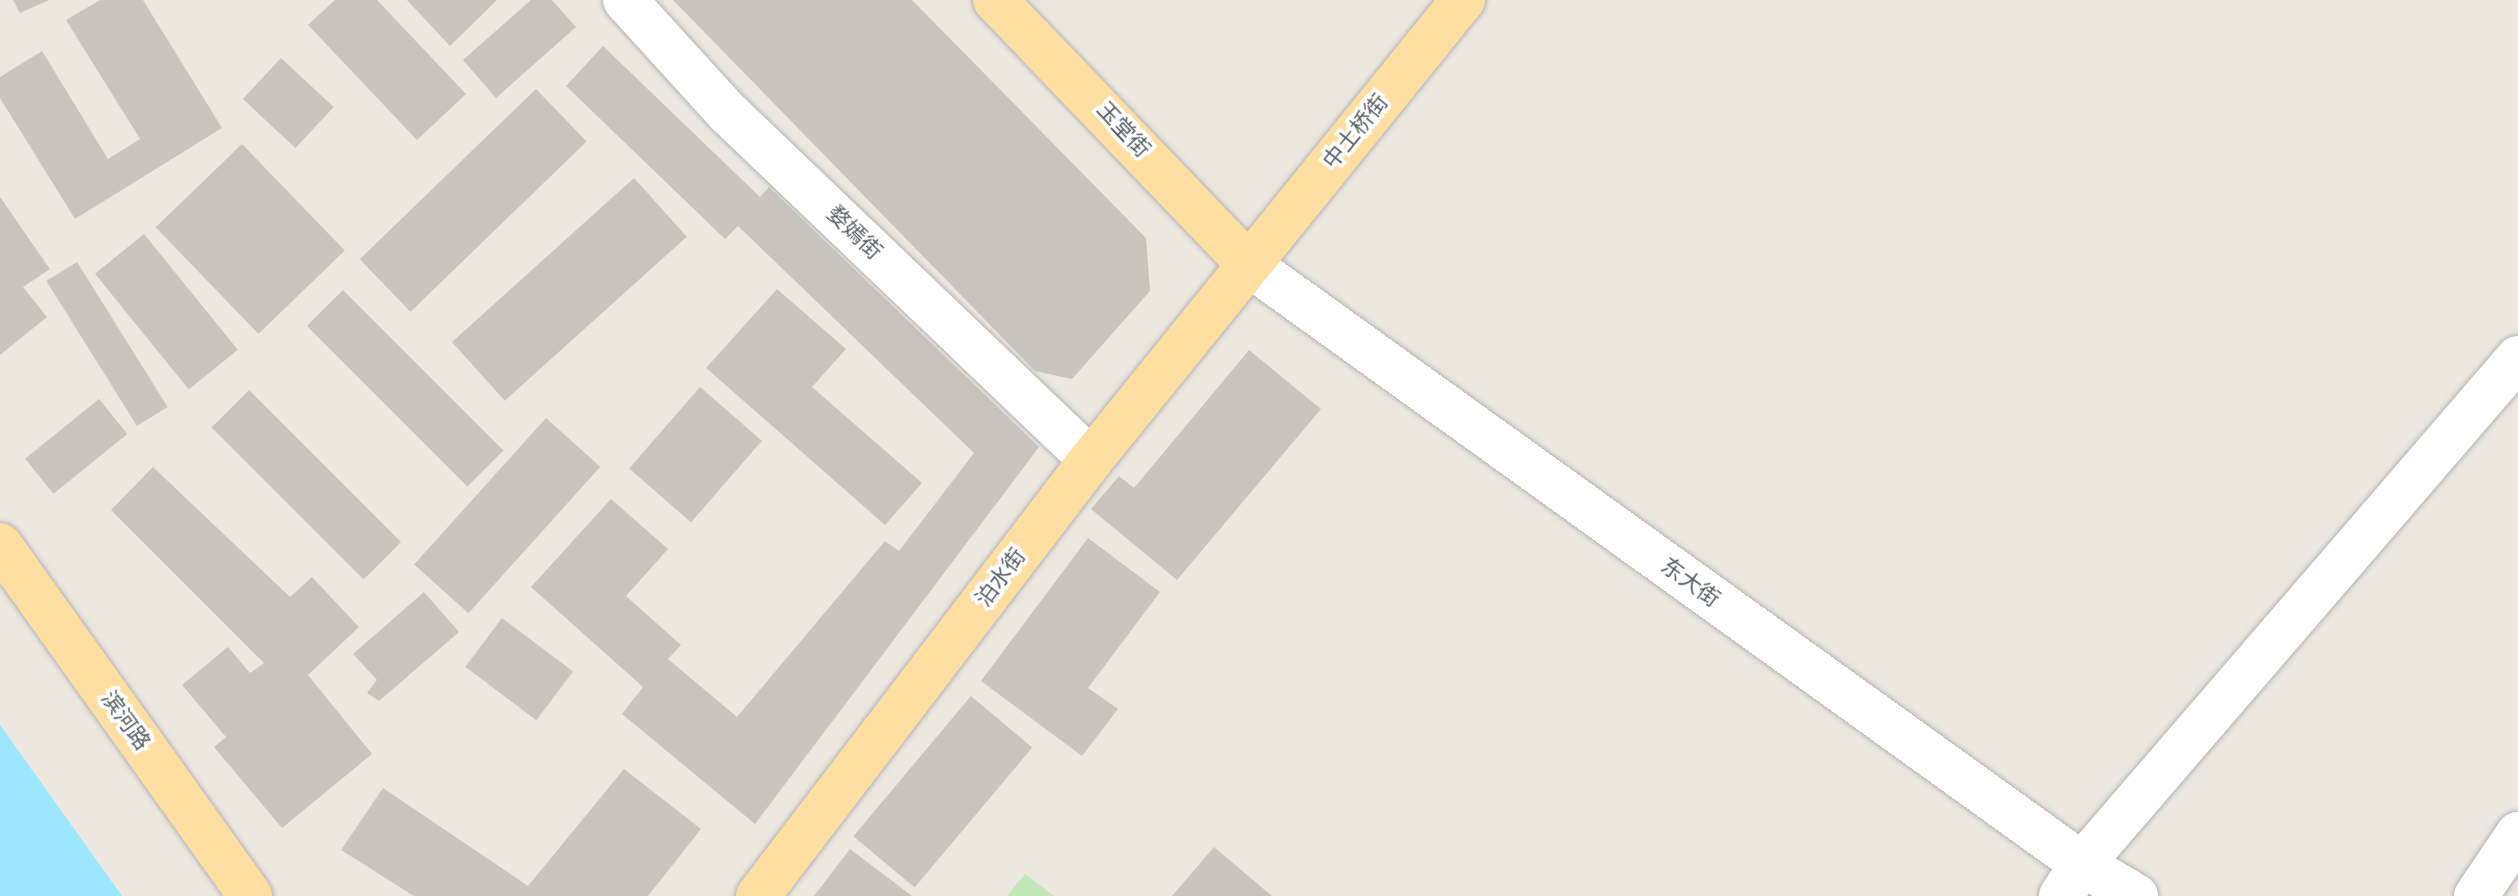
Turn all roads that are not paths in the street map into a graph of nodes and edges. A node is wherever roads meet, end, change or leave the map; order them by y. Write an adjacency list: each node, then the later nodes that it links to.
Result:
1 (625, 0): 6 (street, 婺嫣街)
2 (995, 0): 4 (main road, 玉堂街)
3 (1463, 0): 4 (main road, 中土桥街)
4 (1248, 264): 6 (main road, 泊水街); 9 (street, 东大街)
5 (2518, 358): 9 (street)
6 (1091, 460): 11 (main road, 泊水街)
7 (0, 545): 10 (main road, 滨河路)
8 (2518, 834): 13 (street)
9 (2072, 880): 12 (street, 东大街)
10 (250, 896)
11 (758, 896)
12 (2136, 896)
13 (2476, 896)

